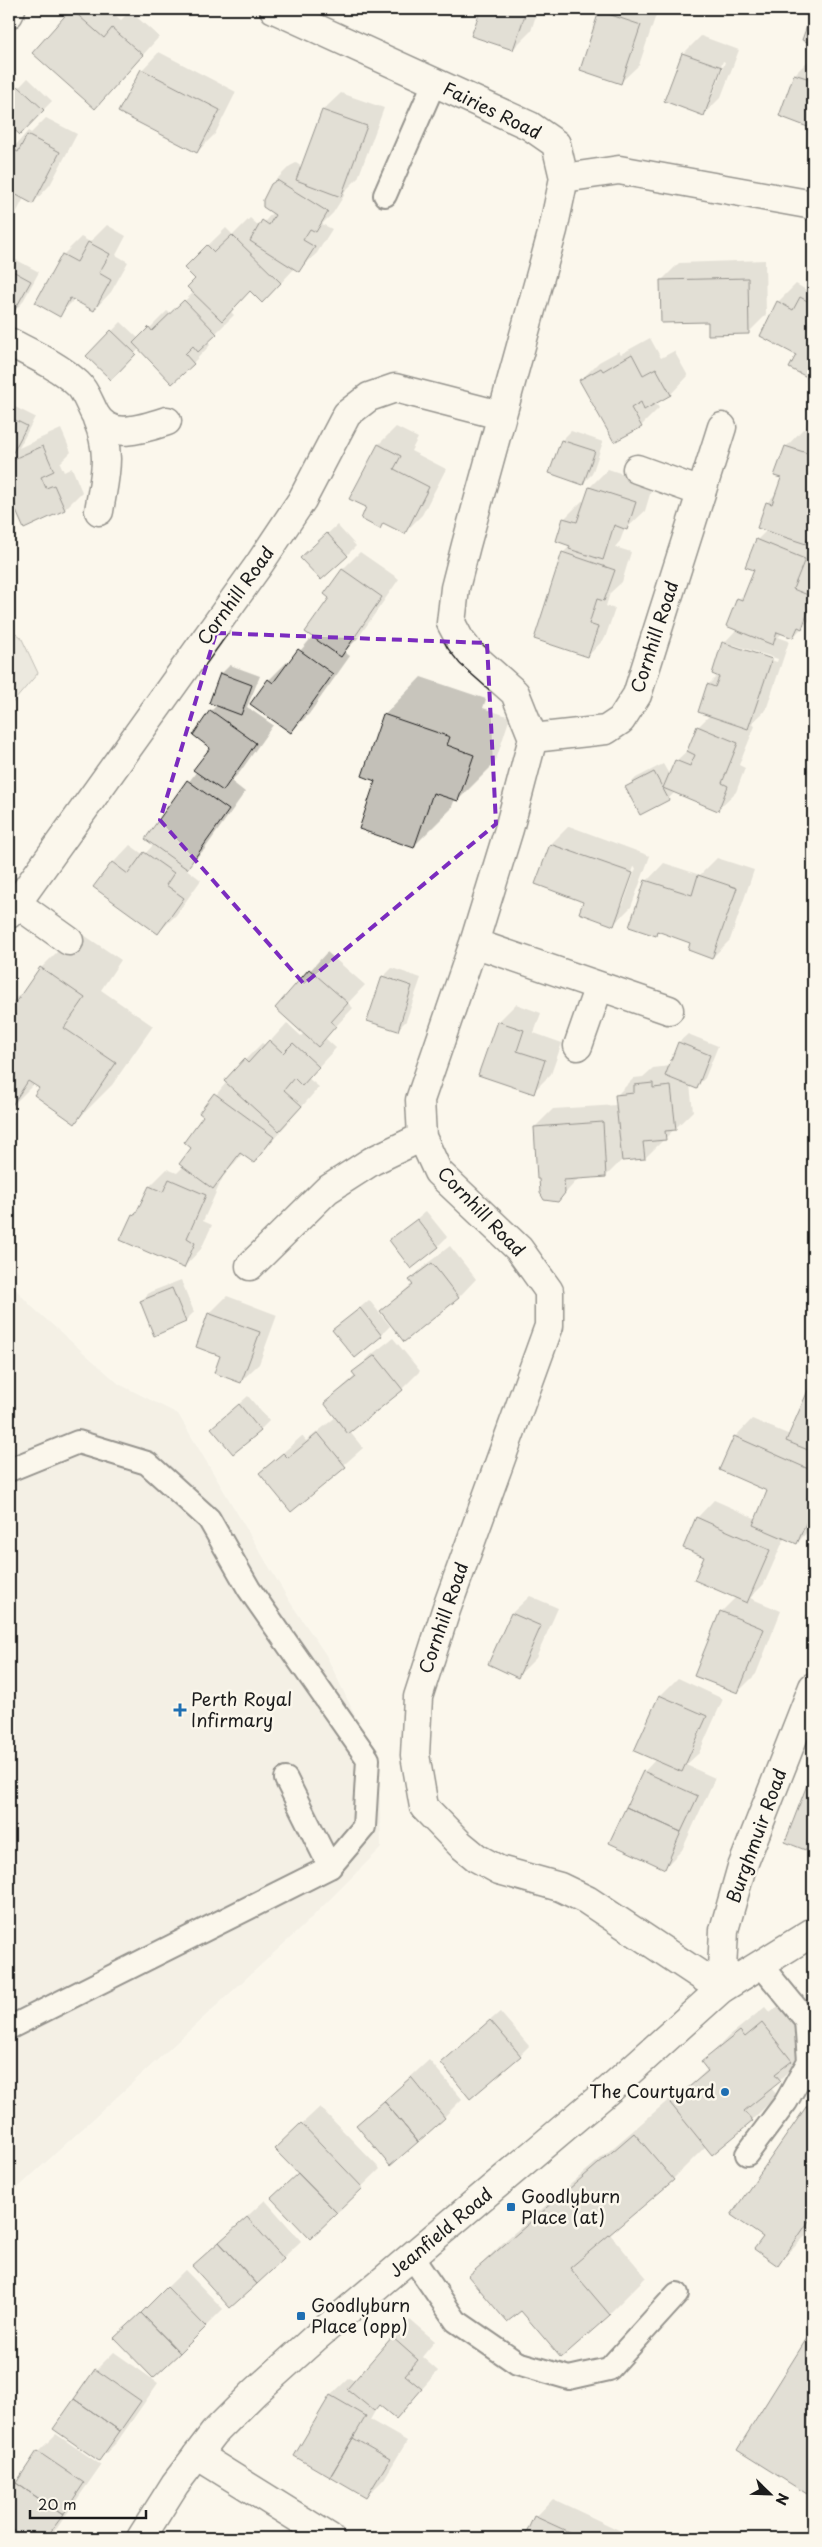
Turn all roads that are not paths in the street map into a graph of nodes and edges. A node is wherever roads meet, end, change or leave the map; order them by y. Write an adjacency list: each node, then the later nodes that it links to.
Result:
1 (11, 9): 3 (street)
2 (274, 9): 4 (street, Fairies Road)
3 (9, 14)
4 (434, 83): 5 (street, Fairies Road); 6 (lane)
5 (564, 178): 7 (street); 9 (street)
6 (385, 195)
7 (813, 205)
8 (9, 342): 10 (street)
9 (500, 415): 16 (street); 17 (street, Cornhill Road)
10 (97, 419): 11 (street); 15 (street)
11 (167, 421)
12 (722, 427): 14 (street, Cornhill Road)
13 (637, 470): 14 (street)
14 (701, 492): 16 (street, Cornhill Road)
15 (99, 511)
16 (533, 738): 19 (street, Cornhill Road)
17 (12, 909): 18 (street, Cornhill Road)
18 (70, 941)
19 (474, 943): 20 (street); 23 (street, Cornhill Road)
20 (599, 986): 21 (street); 22 (street)
21 (669, 1010)
22 (578, 1046)
23 (422, 1137): 24 (street); 31 (street, Cornhill Road)
24 (250, 1266)
25 (9, 1470): 28 (lane)
26 (813, 1687): 31 (street, Burghmuir Road)
27 (286, 1779): 28 (lane)
28 (330, 1868): 32 (lane)
29 (813, 1932): 30 (street, Jeanfield Road)
30 (760, 1964): 31 (street, Jeanfield Road); 33 (lane)
31 (721, 1988): 34 (street, Jeanfield Road)
32 (9, 2028)
33 (747, 2154)
34 (412, 2258): 35 (lane); 36 (street, Jeanfield Road)
35 (677, 2294)
36 (198, 2455): 37 (street, Jeanfield Road); 38 (street)
37 (141, 2538)
38 (330, 2538)

